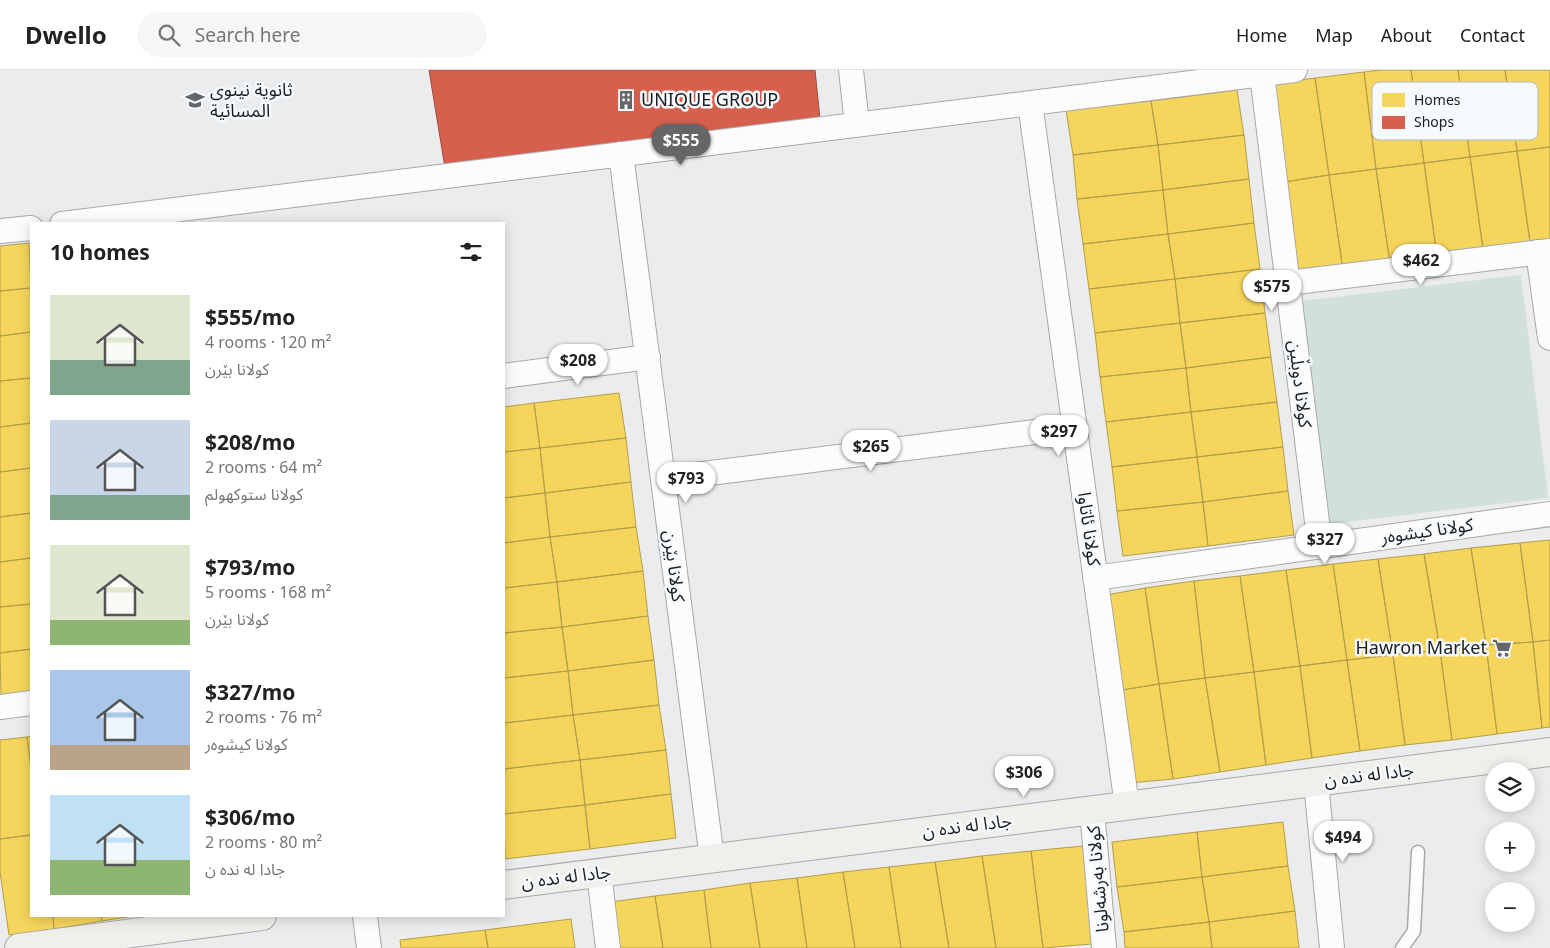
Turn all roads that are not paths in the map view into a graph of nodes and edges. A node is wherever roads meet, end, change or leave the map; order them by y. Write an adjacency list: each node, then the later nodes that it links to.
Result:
1 (851, 70): 5 (street)
2 (1295, 70): 3 (street)
3 (1262, 74): 4 (street); 12 (street, كولانا دوبڵین)
4 (1030, 103): 5 (street); 16 (street, كولانا ئاتاوا)
5 (857, 124): 6 (street)
6 (621, 154): 7 (street); 14 (street, كولانا بێرن)
7 (150, 218): 8 (street)
8 (91, 222)
9 (30, 228): 10 (street)
10 (0, 232)
11 (1544, 251): 12 (street); 13 (street)
12 (1288, 284): 19 (street, كولانا دوبڵین)
13 (1550, 338)
14 (648, 357): 15 (street); 17 (street, كولانا بێرن)
15 (505, 376)
16 (1075, 427): 17 (street); 20 (street, كولانا ئاتاوا)
17 (663, 479): 28 (street, كولانا بێرن)
18 (1550, 514): 19 (street, كولانا كیشوه‌ر)
19 (1320, 546): 20 (street, كولانا كیشوه‌ر)
20 (1095, 578): 25 (street, كولانا ئاتاوا)
21 (30, 703): 22 (street)
22 (0, 707)
23 (1550, 752): 24 (street, جادا له نده ن)
24 (1316, 782): 25 (street, جادا له نده ن); 37 (street)
25 (1127, 806): 26 (street, جادا له نده ن)
26 (1092, 810): 28 (street, جادا له نده ن); 36 (street, كولانا به‌رشه‌لونا)
27 (1418, 852): 38 (lane)
28 (712, 859): 29 (street, جادا له نده ن)
29 (599, 873): 30 (street, جادا له نده ن); 35 (street)
30 (505, 885)
31 (254, 917): 33 (street)
32 (365, 917): 34 (street)
33 (19, 948)
34 (369, 948)
35 (608, 948)
36 (1104, 948)
37 (1332, 948)
38 (1402, 948)

